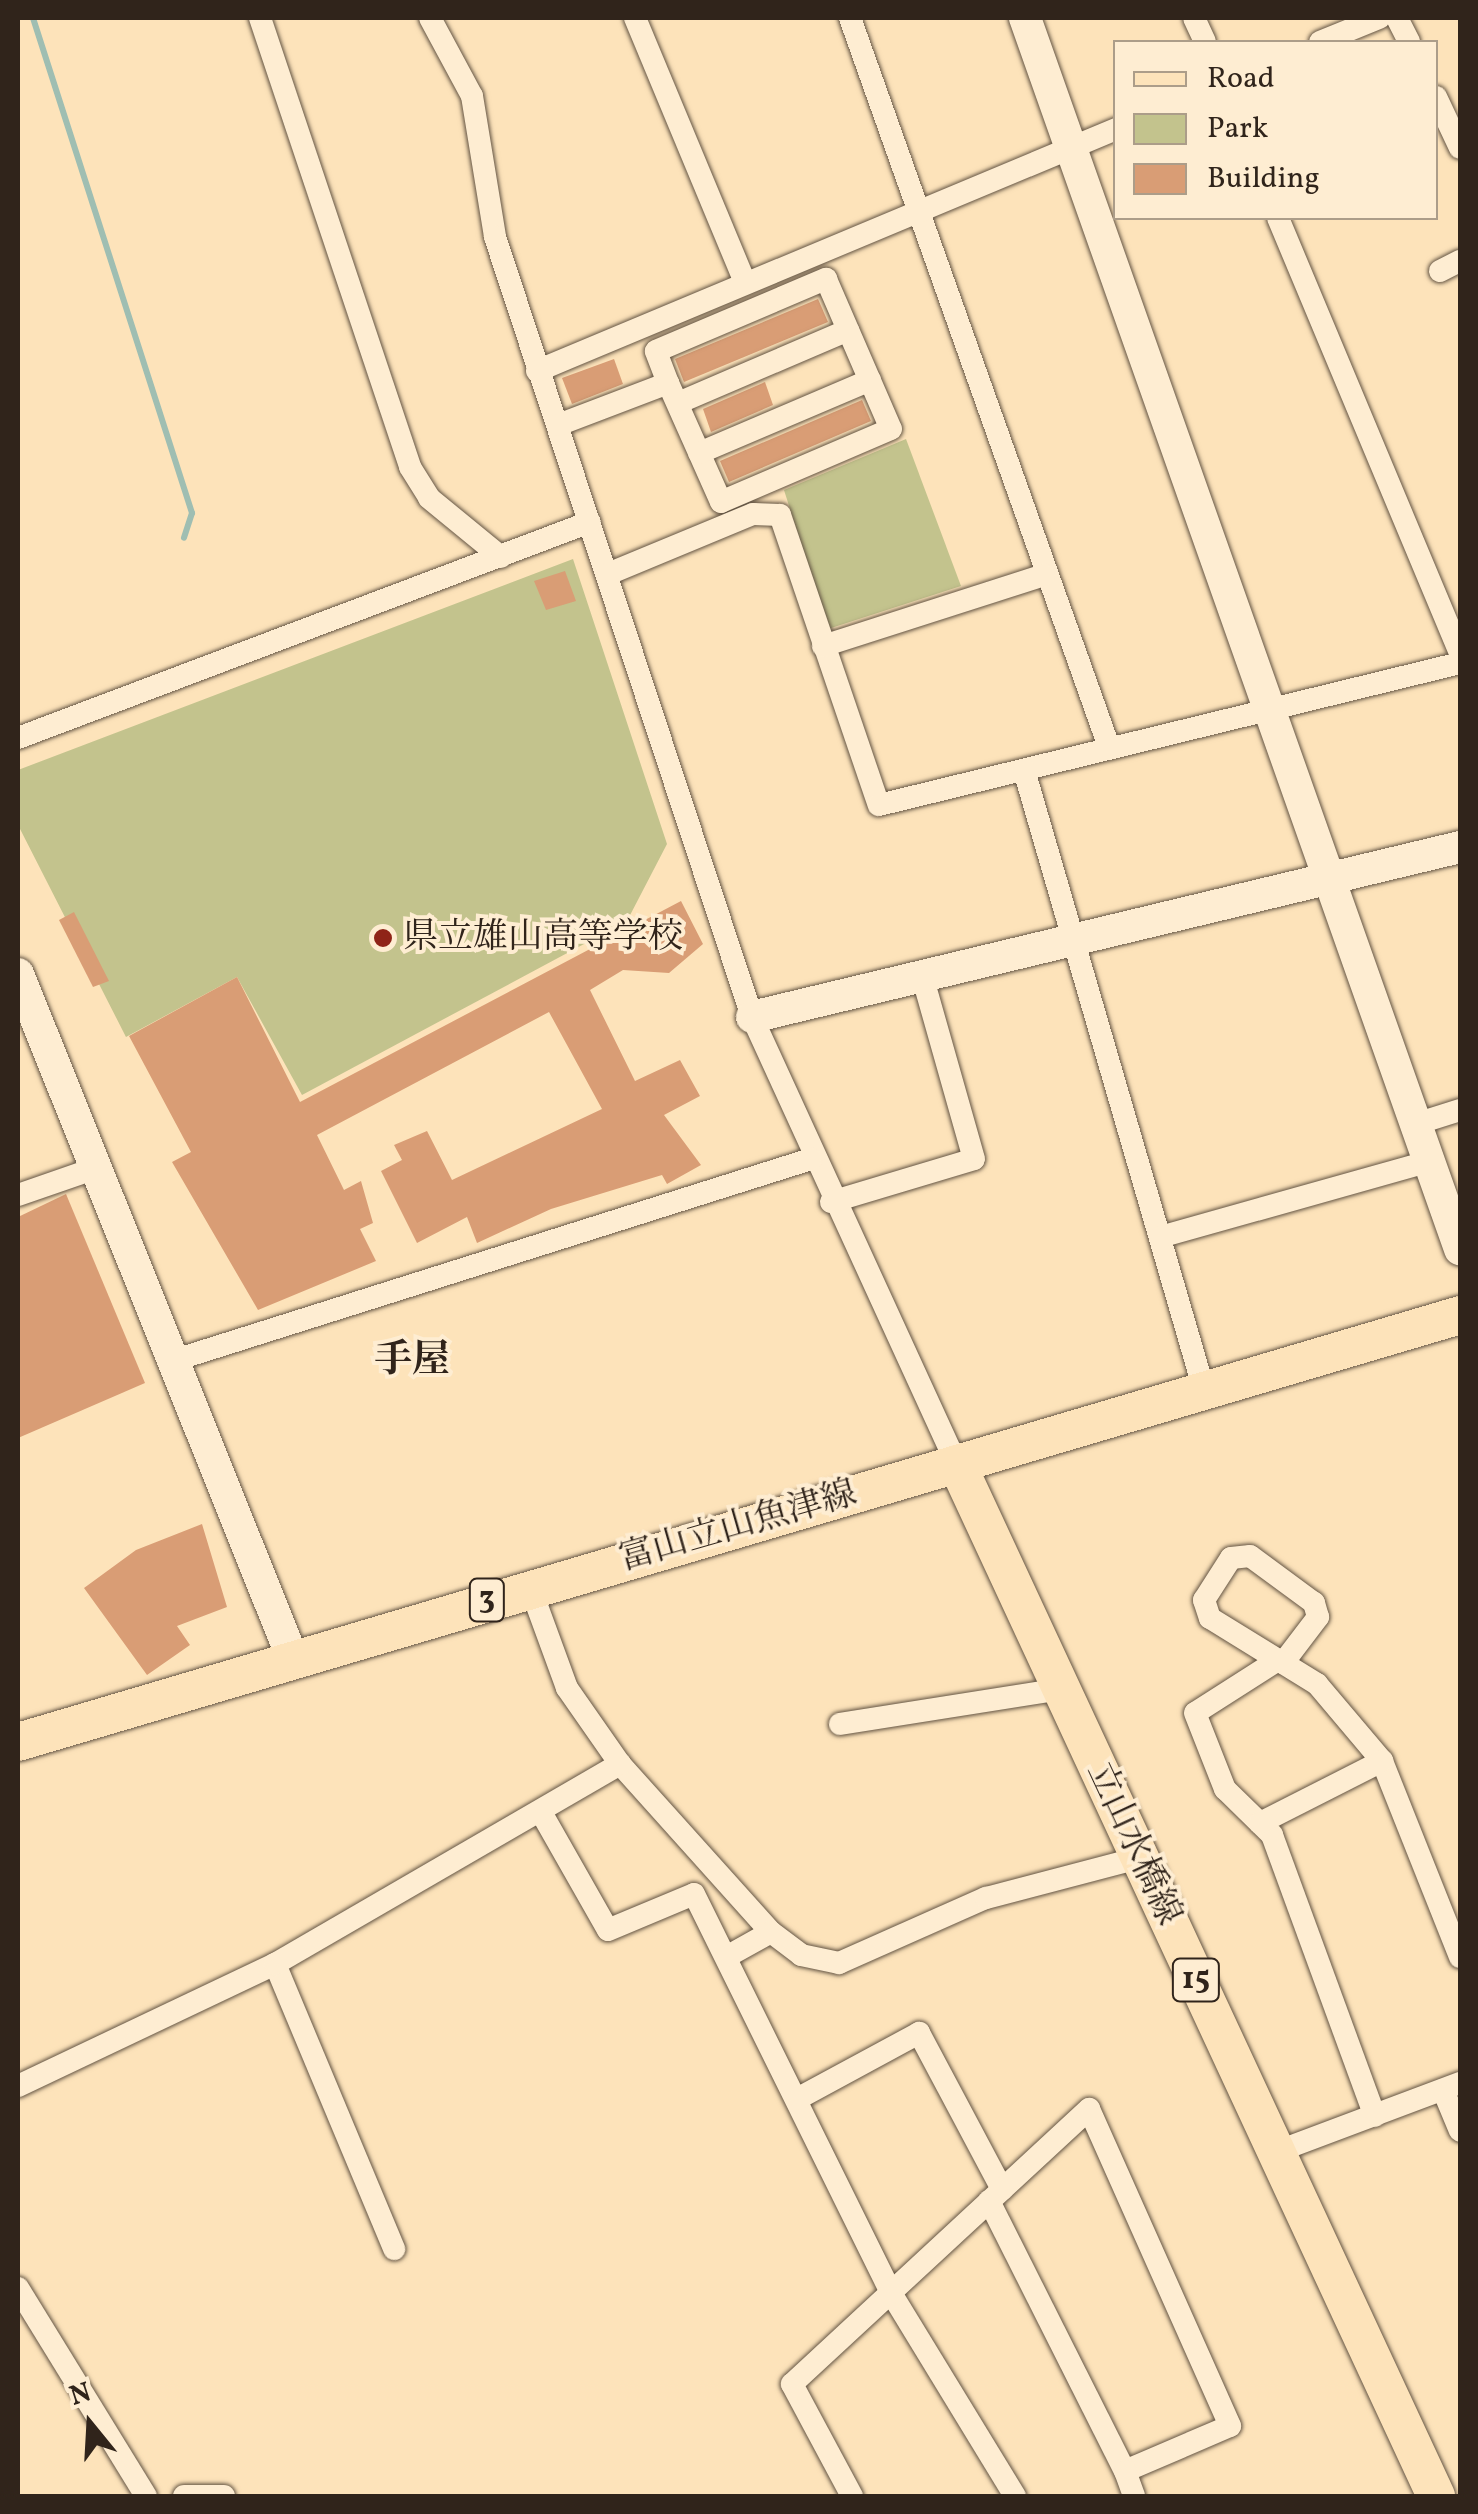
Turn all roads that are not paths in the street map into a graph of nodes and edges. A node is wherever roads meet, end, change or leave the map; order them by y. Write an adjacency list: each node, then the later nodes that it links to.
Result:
1 (260, 18): 22 (street)
2 (430, 18): 16 (street)
3 (634, 18): 14 (street)
4 (850, 18): 12 (street)
5 (1026, 18): 10 (street)
6 (1379, 18): 7 (street)
7 (1325, 40)
8 (1438, 101): 11 (street)
9 (1113, 129): 10 (street)
10 (1072, 147): 12 (street); 28 (street)
11 (1460, 148)
12 (920, 207): 14 (street); 24 (street)
13 (1279, 220): 26 (street)
14 (745, 282): 16 (street)
15 (848, 330): 17 (street); 18 (street); 18 (street)
16 (537, 371): 19 (street)
17 (870, 380): 20 (street); 20 (street)
18 (673, 393): 19 (street); 20 (street)
19 (558, 425): 21 (street)
20 (699, 452)
21 (590, 522): 22 (street); 23 (street)
22 (501, 557): 29 (street)
23 (608, 574): 25 (street); 37 (street)
24 (1044, 575): 25 (street); 30 (street)
25 (823, 646): 31 (street)
26 (1460, 653)
27 (1460, 663): 28 (street)
28 (1269, 709): 30 (street); 33 (street)
29 (18, 738)
30 (1109, 746): 31 (street)
31 (1024, 770): 34 (street)
32 (1460, 847): 33 (street)
33 (1327, 879): 34 (street); 39 (street)
34 (1073, 940): 36 (street); 45 (street)
35 (18, 974): 42 (street)
36 (922, 975): 37 (street); 44 (street)
37 (752, 1016): 40 (street)
38 (1460, 1110): 39 (street)
39 (1416, 1124): 41 (street)
40 (812, 1159): 44 (street); 48 (street)
41 (1430, 1161): 45 (street); 46 (street)
42 (96, 1168): 43 (street); 48 (street)
43 (18, 1195)
44 (832, 1202): 50 (street)
45 (1160, 1238): 49 (street)
46 (1460, 1249)
47 (1460, 1315): 49 (main road, 富山立山魚津線 / 3)
48 (172, 1361): 52 (street)
49 (1204, 1390): 50 (main road, 富山立山魚津線 / 3)
50 (958, 1464): 51 (main road, 富山立山魚津線 / 3); 54 (main road, 立山水橋線 / 15)
51 (530, 1587): 52 (main road, 富山立山魚津線 / 3); 58 (street)
52 (292, 1657): 56 (main road, 富山立山魚津線 / 3)
53 (1280, 1662): 53 (street); 57 (street); 60 (street)
54 (1062, 1689): 55 (street); 61 (main road, 立山水橋線 / 15)
55 (840, 1724)
56 (18, 1742)
57 (1382, 1760): 60 (street); 64 (street)
58 (620, 1764): 59 (street); 62 (street)
59 (542, 1814): 63 (street); 65 (street)
60 (1260, 1824): 69 (street)
61 (1139, 1858): 62 (street); 71 (main road, 立山水橋線 / 15)
62 (770, 1932): 63 (street)
63 (728, 1956): 68 (street)
64 (1460, 1957)
65 (275, 1964): 66 (street); 73 (street)
66 (18, 2086)
67 (1452, 2087): 69 (street); 70 (street)
68 (797, 2099): 72 (street); 75 (street)
69 (1375, 2116): 71 (street)
70 (1460, 2130)
71 (1276, 2152): 83 (main road, 立山水橋線 / 15)
72 (996, 2195): 75 (street); 76 (street); 76 (street)
73 (394, 2250)
74 (18, 2288): 77 (street)
75 (891, 2293): 80 (street); 81 (street)
76 (1125, 2471): 82 (street)
77 (146, 2496)
78 (184, 2496): 79 (street)
79 (224, 2496)
80 (852, 2496)
81 (1015, 2496)
82 (1134, 2496)
83 (1436, 2496)

